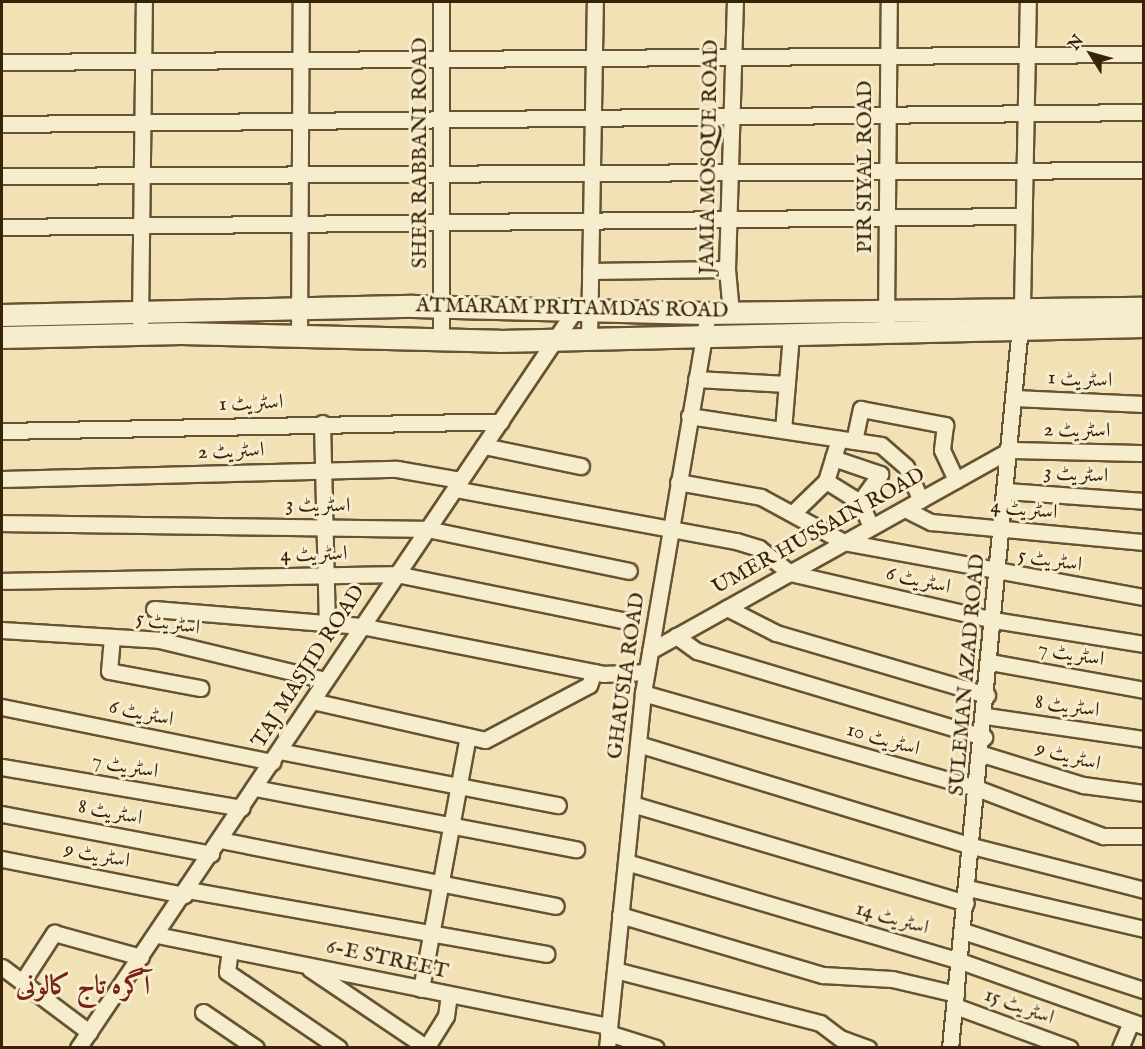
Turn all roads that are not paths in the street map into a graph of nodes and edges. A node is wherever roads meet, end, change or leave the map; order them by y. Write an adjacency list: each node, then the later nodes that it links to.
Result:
1 (144, 2): 14 (street)
2 (301, 2): 15 (street)
3 (441, 2): 13 (street, SHER RABBANI ROAD)
4 (594, 2): 12 (street)
5 (735, 2): 11 (street, JAMIA MOSQUE ROAD)
6 (889, 2): 8 (street, PIR SIYAL ROAD)
7 (1028, 2): 9 (street, SULEMAN AZAD ROAD)
8 (887, 54): 9 (street); 11 (street); 19 (street, PIR SIYAL ROAD)
9 (1027, 54): 10 (street); 18 (street, SULEMAN AZAD ROAD)
10 (1143, 54)
11 (733, 56): 12 (street); 20 (street, JAMIA MOSQUE ROAD)
12 (594, 58): 13 (street); 21 (street)
13 (441, 60): 15 (street); 22 (street, SHER RABBANI ROAD)
14 (144, 61): 15 (street); 16 (street); 24 (street)
15 (302, 61): 23 (street)
16 (2, 62)
17 (1143, 112): 18 (street)
18 (1025, 114): 19 (street); 27 (street, SULEMAN AZAD ROAD)
19 (885, 115): 20 (street); 28 (street, PIR SIYAL ROAD)
20 (730, 117): 21 (street); 31 (street, JAMIA MOSQUE ROAD)
21 (592, 119): 22 (street); 30 (street)
22 (442, 120): 23 (street); 33 (street, SHER RABBANI ROAD)
23 (301, 121): 24 (street); 29 (street)
24 (142, 123): 25 (street); 32 (street)
25 (2, 124)
26 (1143, 170): 27 (street)
27 (1025, 172): 28 (street); 35 (street, SULEMAN AZAD ROAD)
28 (886, 173): 31 (street); 36 (street, PIR SIYAL ROAD)
29 (301, 174): 32 (street); 33 (street); 40 (street)
30 (592, 174): 31 (street); 33 (street); 38 (street)
31 (729, 174): 37 (street, JAMIA MOSQUE ROAD)
32 (142, 175): 34 (street); 41 (street)
33 (442, 175): 39 (street, SHER RABBANI ROAD)
34 (2, 176)
35 (1023, 216): 36 (street); 45 (street, SULEMAN AZAD ROAD)
36 (887, 217): 37 (street); 51 (street, PIR SIYAL ROAD)
37 (728, 219): 38 (street); 43 (street, JAMIA MOSQUE ROAD)
38 (591, 220): 39 (street); 44 (street)
39 (443, 223): 40 (street); 46 (street, SHER RABBANI ROAD)
40 (300, 224): 41 (street); 47 (street)
41 (141, 226): 42 (street); 49 (street)
42 (2, 227)
43 (727, 269): 44 (street); 53 (street, JAMIA MOSQUE ROAD)
44 (591, 271): 50 (street)
45 (1022, 306): 48 (main road, ATMARAM PRITAMDAS ROAD); 51 (main road, ATMARAM PRITAMDAS ROAD); 56 (street, SULEMAN AZAD ROAD)
46 (442, 307): 47 (main road, ATMARAM PRITAMDAS ROAD); 50 (main road, ATMARAM PRITAMDAS ROAD); 63 (street, SHER RABBANI ROAD)
47 (300, 308): 49 (main road, ATMARAM PRITAMDAS ROAD); 60 (street)
48 (1143, 308)
49 (140, 309): 54 (main road, ATMARAM PRITAMDAS ROAD); 58 (street)
50 (583, 309): 52 (main road, ATMARAM PRITAMDAS ROAD); 64 (street); 65 (street, TAJ MASJID ROAD)
51 (886, 310): 53 (main road, ATMARAM PRITAMDAS ROAD); 57 (street, PIR SIYAL ROAD)
52 (708, 312): 53 (main road, ATMARAM PRITAMDAS ROAD); 61 (street, GHAUSIA ROAD)
53 (731, 312)
54 (2, 315)
55 (1143, 326): 56 (main road, ATMARAM PRITAMDAS ROAD)
56 (1020, 329): 57 (main road, ATMARAM PRITAMDAS ROAD); 68 (street, SULEMAN AZAD ROAD)
57 (886, 332): 59 (main road, ATMARAM PRITAMDAS ROAD)
58 (140, 334): 60 (main road, ATMARAM PRITAMDAS ROAD); 62 (main road, ATMARAM PRITAMDAS ROAD)
59 (791, 334): 61 (main road, ATMARAM PRITAMDAS ROAD); 67 (street)
60 (299, 336): 63 (main road, ATMARAM PRITAMDAS ROAD)
61 (704, 336): 64 (main road, ATMARAM PRITAMDAS ROAD); 66 (street, GHAUSIA ROAD)
62 (2, 337)
63 (441, 339): 65 (main road, ATMARAM PRITAMDAS ROAD)
64 (589, 339): 65 (main road, ATMARAM PRITAMDAS ROAD)
65 (555, 340): 71 (street, TAJ MASJID ROAD)
66 (696, 379): 67 (street); 70 (street, GHAUSIA ROAD)
67 (787, 384): 73 (street)
68 (1014, 398): 69 (street, اسٹریٹ 1); 77 (street, SULEMAN AZAD ROAD)
69 (1143, 404)
70 (689, 416): 73 (street); 85 (street, GHAUSIA ROAD)
71 (501, 421): 72 (street, اسٹریٹ 1); 76 (street, TAJ MASJID ROAD)
72 (322, 423): 74 (street, اسٹریٹ 1); 81 (street)
73 (783, 430): 75 (street)
74 (2, 431)
75 (847, 440): 79 (street); 83 (street); 88 (street)
76 (484, 446): 80 (street); 86 (street, TAJ MASJID ROAD)
77 (1009, 450): 78 (street, اسٹریٹ 2); 83 (street, UMER HUSSAIN ROAD); 87 (street, SULEMAN AZAD ROAD)
78 (1143, 453)
79 (833, 458): 84 (street); 90 (street)
80 (581, 466)
81 (322, 471): 82 (street, اسٹریٹ 2); 86 (street, اسٹریٹ 2); 95 (street)
82 (2, 479)
83 (956, 480): 88 (street, UMER HUSSAIN ROAD)
84 (826, 481): 90 (street); 92 (street)
85 (678, 482): 92 (street, اسٹریٹ 5); 97 (street, GHAUSIA ROAD)
86 (458, 485): 96 (street, TAJ MASJID ROAD); 97 (street, اسٹریٹ 2)
87 (1006, 491): 89 (street, اسٹریٹ 3); 98 (street, SULEMAN AZAD ROAD)
88 (921, 500): 91 (street, UMER HUSSAIN ROAD)
89 (1143, 501)
90 (860, 502): 94 (street)
91 (905, 508): 94 (street, UMER HUSSAIN ROAD); 98 (street, اسٹریٹ 4)
92 (793, 513): 99 (street, اسٹریٹ 5)
93 (2, 523): 95 (street, اسٹریٹ 3)
94 (871, 527): 99 (street, UMER HUSSAIN ROAD)
95 (323, 528): 96 (street, اسٹریٹ 3); 105 (street)
96 (427, 529): 101 (street, اسٹریٹ 3); 103 (street, TAJ MASJID ROAD)
97 (670, 530): 102 (street, اسٹریٹ 2); 118 (street, GHAUSIA ROAD)
98 (1002, 530): 100 (street, اسٹریٹ 4); 104 (street, SULEMAN AZAD ROAD)
99 (844, 542): 102 (street, UMER HUSSAIN ROAD); 104 (street, اسٹریٹ 5)
100 (1143, 542)
101 (629, 571)
102 (790, 573): 108 (street, UMER HUSSAIN ROAD); 111 (street, اسٹریٹ 6)
103 (396, 574): 105 (street, اسٹریٹ 4); 110 (street, اسٹریٹ 4); 113 (street, TAJ MASJID ROAD)
104 (998, 574): 107 (street, اسٹریٹ 5); 111 (street, SULEMAN AZAD ROAD)
105 (327, 576): 106 (street, اسٹریٹ 4); 112 (street)
106 (2, 581)
107 (1143, 597)
108 (727, 608): 115 (street, UMER HUSSAIN ROAD); 126 (street)
109 (154, 609): 112 (street)
110 (622, 620)
111 (994, 620): 117 (street, اسٹریٹ 6); 119 (street, SULEMAN AZAD ROAD)
112 (327, 623): 113 (street)
113 (361, 626): 120 (street); 122 (street, TAJ MASJID ROAD)
114 (2, 630): 116 (street, اسٹریٹ 5)
115 (676, 636): 118 (street, UMER HUSSAIN ROAD); 131 (street)
116 (112, 637): 122 (street, اسٹریٹ 5); 123 (street)
117 (1143, 644)
118 (650, 651): 121 (street, GHAUSIA ROAD)
119 (990, 662): 124 (street, اسٹریٹ 7); 126 (street, SULEMAN AZAD ROAD)
120 (594, 672): 121 (street); 130 (street)
121 (646, 672): 125 (street, GHAUSIA ROAD)
122 (326, 680): 127 (street, TAJ MASJID ROAD)
123 (200, 688)
124 (1143, 690)
125 (643, 693): 133 (street, GHAUSIA ROAD); 139 (street, اسٹریٹ 10)
126 (987, 695): 129 (street, SULEMAN AZAD ROAD)
127 (312, 701): 130 (street); 135 (street, TAJ MASJID ROAD)
128 (2, 707): 135 (street, اسٹریٹ 6)
129 (986, 716): 131 (street, SULEMAN AZAD ROAD); 132 (street, اسٹریٹ 8)
130 (468, 736): 137 (street)
131 (984, 737): 134 (street, SULEMAN AZAD ROAD)
132 (1143, 739)
133 (638, 744): 141 (street, GHAUSIA ROAD); 148 (street)
134 (982, 754): 139 (street, SULEMAN AZAD ROAD); 140 (street, اسٹریٹ 9)
135 (275, 757): 137 (street, اسٹریٹ 6); 138 (street, TAJ MASJID ROAD)
136 (2, 767): 143 (street, اسٹریٹ 7)
137 (459, 786): 142 (street, اسٹریٹ 6); 145 (street)
138 (255, 788): 143 (street, TAJ MASJID ROAD); 145 (street)
139 (978, 789): 146 (street, اسٹریٹ 10); 148 (street, SULEMAN AZAD ROAD)
140 (1143, 793)
141 (632, 804): 152 (street, GHAUSIA ROAD); 157 (street)
142 (558, 805)
143 (242, 808): 147 (street, TAJ MASJID ROAD)
144 (2, 814): 150 (street, اسٹریٹ 8)
145 (451, 828): 149 (street); 153 (street)
146 (1143, 836)
147 (220, 840): 150 (street, TAJ MASJID ROAD); 153 (street)
148 (972, 846): 154 (street, SULEMAN AZAD ROAD); 155 (street)
149 (576, 849)
150 (211, 854): 156 (street, TAJ MASJID ROAD)
151 (2, 859): 156 (street, اسٹریٹ 9)
152 (626, 862): 159 (street, GHAUSIA ROAD); 167 (street, اسٹریٹ 14)
153 (441, 884): 158 (street); 162 (street)
154 (968, 888): 157 (street, SULEMAN AZAD ROAD); 160 (street)
155 (1143, 890)
156 (186, 893): 162 (street, اسٹریٹ 9); 163 (street, TAJ MASJID ROAD)
157 (966, 903): 161 (street, SULEMAN AZAD ROAD)
158 (556, 906)
159 (620, 915): 170 (street, GHAUSIA ROAD); 175 (street, اسٹریٹ 15)
160 (1143, 929)
161 (963, 931): 167 (street, SULEMAN AZAD ROAD); 173 (street)
162 (432, 933): 165 (street, اسٹریٹ 9); 172 (street)
163 (157, 935): 164 (street, 6-E STREET); 166 (street, TAJ MASJID ROAD)
164 (230, 950): 168 (street, 6-E STREET); 181 (street)
165 (546, 954)
166 (141, 957): 171 (street); 179 (street, TAJ MASJID ROAD)
167 (960, 961): 175 (street, SULEMAN AZAD ROAD); 177 (street, اسٹریٹ 14)
168 (302, 964): 172 (street, 6-E STREET); 182 (street)
169 (2, 966): 171 (street)
170 (615, 970): 178 (street, GHAUSIA ROAD); 184 (street)
171 (22, 982): 179 (street)
172 (421, 989): 174 (street, 6-E STREET)
173 (1143, 990)
174 (449, 995): 178 (street, 6-E STREET); 182 (street)
175 (955, 1000): 185 (street, SULEMAN AZAD ROAD); 186 (street, اسٹریٹ 15)
176 (203, 1012): 180 (street)
177 (1137, 1024): 187 (street)
178 (608, 1035): 183 (street, 6-E STREET)
179 (85, 1042)
180 (256, 1047)
181 (339, 1047)
182 (427, 1047)
183 (656, 1047)
184 (868, 1047)
185 (950, 1047)
186 (1070, 1047)
187 (1120, 1047)

